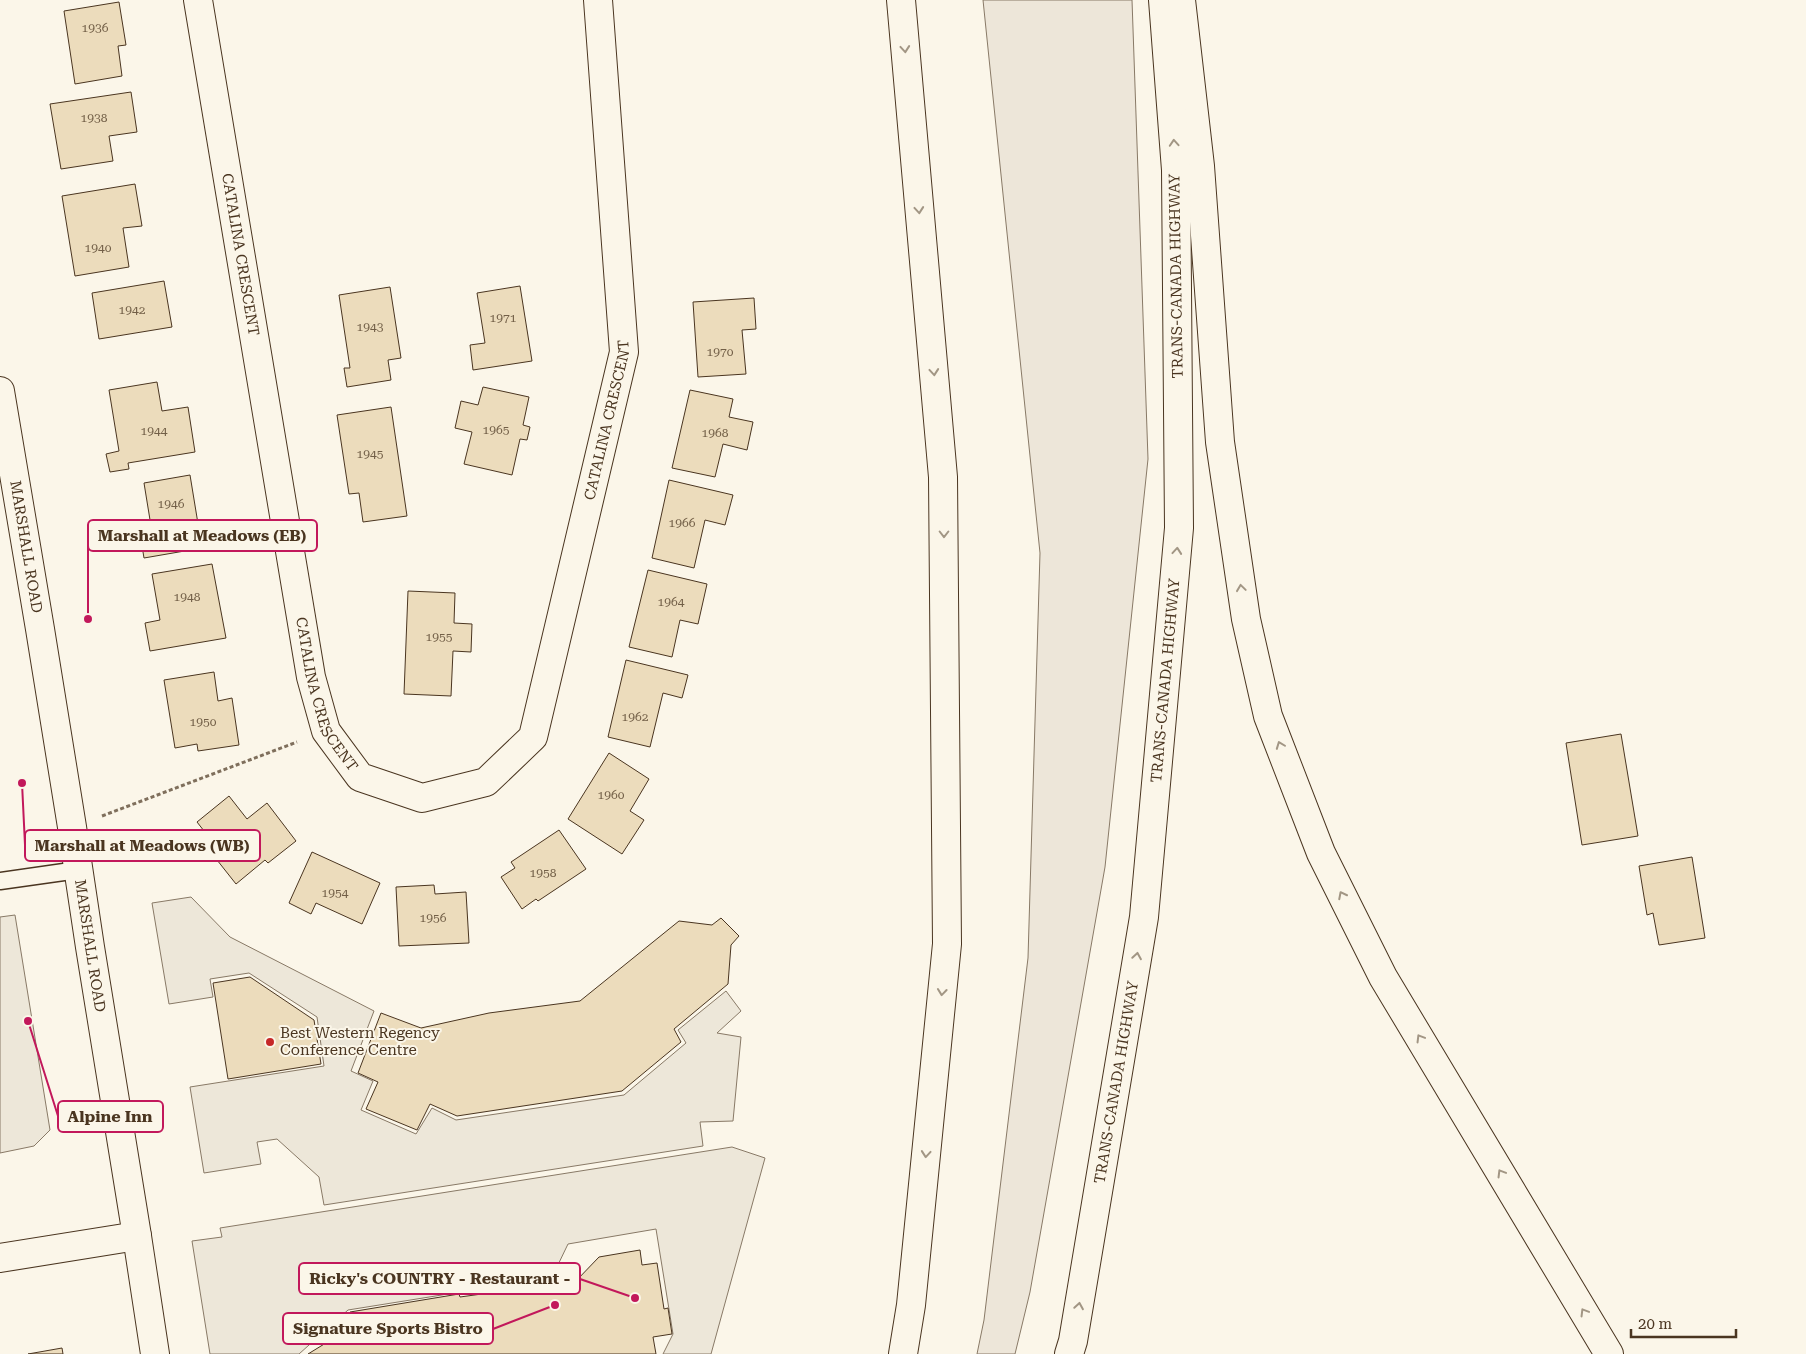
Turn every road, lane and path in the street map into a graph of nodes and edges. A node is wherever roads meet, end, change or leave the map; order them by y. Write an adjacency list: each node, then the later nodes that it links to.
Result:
1 (198, 0): 8 (main road, CATALINA CRESCENT)
2 (598, 0): 8 (main road, CATALINA CRESCENT)
3 (901, 0): 14 (main road, one-way to 14)
4 (1162, 0): 18 (main road, TRANS-CANADA HIGHWAY, one-way to 4)
5 (1181, 0): 19 (main road, one-way to 5)
6 (0, 390): 7 (main road, MARSHALL ROAD)
7 (8, 487): 9 (main road, MARSHALL ROAD)
8 (326, 731): 9 (path)
9 (72, 828): 10 (main road, MARSHALL ROAD)
10 (78, 870): 11 (lane); 12 (main road, MARSHALL ROAD)
11 (0, 881)
12 (137, 1236): 13 (main road); 15 (main road, MARSHALL ROAD)
13 (0, 1258)
14 (911, 1305): 16 (main road); 17 (main road)
15 (155, 1354)
16 (897, 1354)
17 (903, 1354)
18 (1070, 1354)
19 (1609, 1354)

